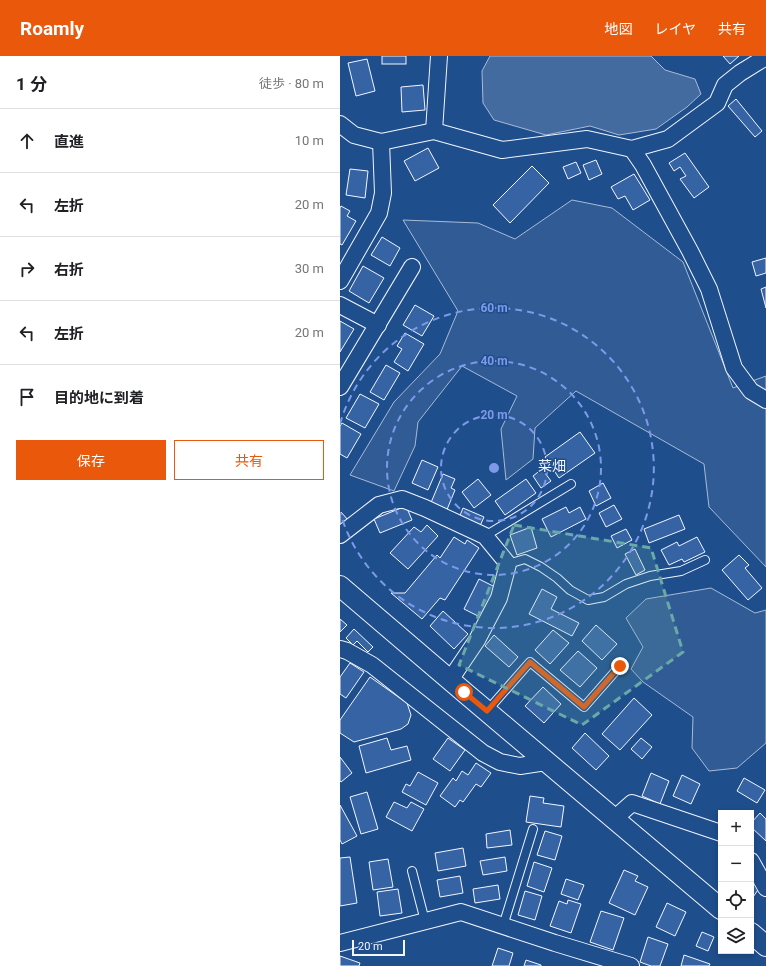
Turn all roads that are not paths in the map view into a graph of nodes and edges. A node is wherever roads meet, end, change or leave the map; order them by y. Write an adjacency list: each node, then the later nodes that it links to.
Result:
1 (438, 56): 4 (street)
2 (766, 57): 6 (street)
3 (340, 124): 5 (street)
4 (434, 130): 5 (street); 6 (street)
5 (381, 142): 8 (street)
6 (632, 149): 12 (street)
7 (412, 267): 10 (street)
8 (340, 281)
9 (340, 305): 10 (street)
10 (378, 325): 11 (street)
11 (340, 387)
12 (766, 400)
13 (571, 484): 15 (lane)
14 (340, 535): 15 (street)
15 (485, 536): 17 (street)
16 (705, 560): 17 (lane)
17 (508, 564): 21 (street)
18 (340, 586): 21 (street)
19 (340, 649): 23 (street)
20 (620, 666): 22 (lane)
21 (450, 680): 22 (street)
22 (487, 711): 23 (street)
23 (546, 762): 24 (street)
24 (614, 819): 26 (street); 30 (street)
25 (533, 829): 32 (lane)
26 (718, 832)
27 (754, 866): 29 (street)
28 (412, 871): 31 (lane)
29 (766, 888)
30 (718, 906)
31 (425, 921): 32 (street); 34 (street)
32 (504, 926): 36 (street)
33 (754, 936): 35 (street)
34 (340, 943)
35 (766, 946)
36 (631, 966)

